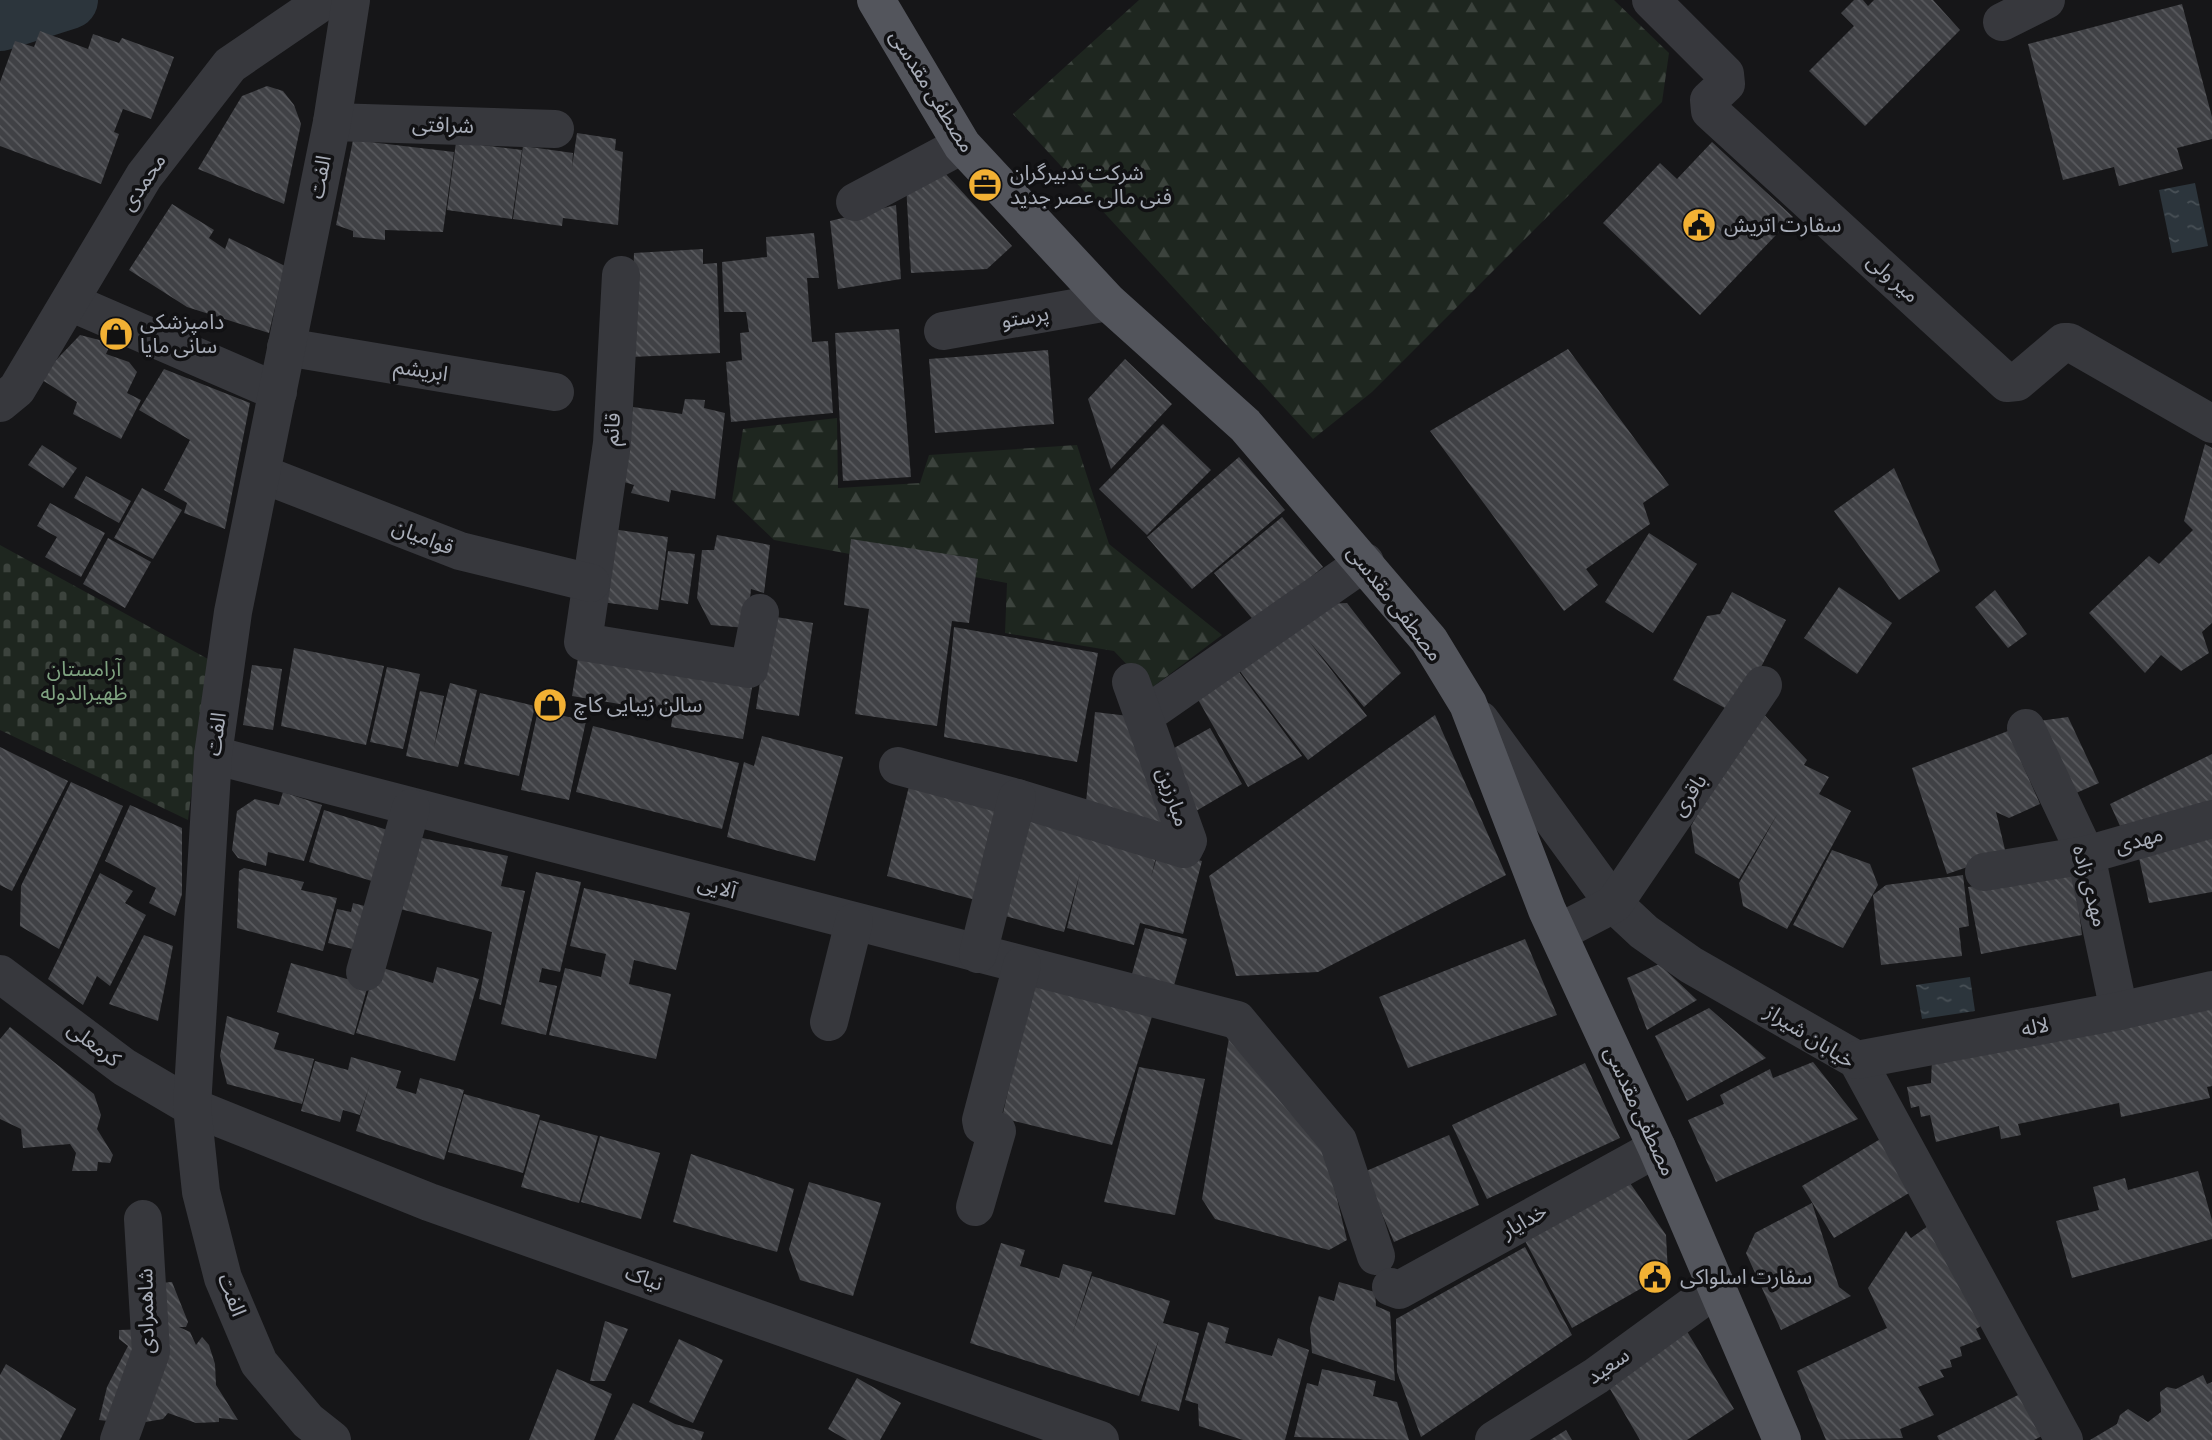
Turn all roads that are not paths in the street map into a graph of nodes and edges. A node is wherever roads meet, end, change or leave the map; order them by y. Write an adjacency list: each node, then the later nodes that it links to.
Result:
1 (325, 0): 12 (street, محمدی)
2 (351, 0): 7 (street, الفت)
3 (876, 0): 9 (main road, مصطفی مقدسی)
4 (1651, 0): 19 (street, میر ولی)
5 (2046, 0): 6 (street)
6 (2002, 22)
7 (332, 122): 8 (street, شرافتی); 15 (street, الفت)
8 (555, 129)
9 (962, 145): 10 (street); 13 (main road, مصطفی مقدسی)
10 (855, 202)
11 (621, 275): 22 (street, قائم)
12 (70, 302): 16 (street); 18 (street, محمدی)
13 (1108, 302): 14 (street, پرستو); 21 (main road, مصطفی مقدسی)
14 (943, 331)
15 (286, 347): 16 (street, الفت); 17 (street, ابریشم)
16 (278, 392): 20 (street, الفت)
17 (555, 392)
18 (2, 402)
19 (2212, 424)
20 (261, 474): 22 (street, قوامیان); 27 (street, الفت)
21 (1365, 562): 25 (main road, مصطفی مقدسی); 29 (street, مبارزین)
22 (591, 583): 23 (street, قائم)
23 (760, 613)
24 (1763, 685): 34 (street, باقری)
25 (1468, 704): 34 (street, خیابان شیراز); 36 (main road, مصطفی مقدسی)
26 (2026, 728): 32 (street, مهدی زاده)
27 (212, 755): 30 (street, آلایی); 45 (street, الفت)
28 (898, 766): 29 (street, مبارزین)
29 (1017, 798): 37 (street)
30 (411, 808): 35 (street, آلایی); 39 (street)
31 (2212, 819): 32 (street, مهدی)
32 (2086, 855): 33 (street, مهدی); 42 (street, مهدی زاده)
33 (1984, 872)
34 (1614, 904): 36 (street); 44 (street, خیابان شیراز)
35 (854, 922): 37 (street, آلایی); 43 (street)
36 (1558, 933): 46 (main road, مصطفی مقدسی)
37 (978, 954): 38 (street, آلایی)
38 (1022, 965): 47 (street); 49 (street, آلایی)
39 (365, 972)
40 (0, 974): 45 (street, کرمعلی)
41 (2212, 990): 42 (street, لاله)
42 (2119, 1011): 44 (street, لاله)
43 (829, 1022)
44 (1857, 1060): 56 (street, خیابان شیراز)
45 (192, 1107): 52 (street, الفت); 53 (street, نیاک)
46 (1657, 1148): 49 (street, خدایار); 50 (main road, مصطفی مقدسی)
47 (975, 1207)
48 (143, 1219): 51 (street, شاهمرادی)
49 (1383, 1272)
50 (1718, 1287): 54 (street, سعید); 55 (main road, مصطفی مقدسی)
51 (119, 1440)
52 (332, 1440)
53 (1100, 1440)
54 (1494, 1440)
55 (1782, 1440)
56 (2064, 1440)

